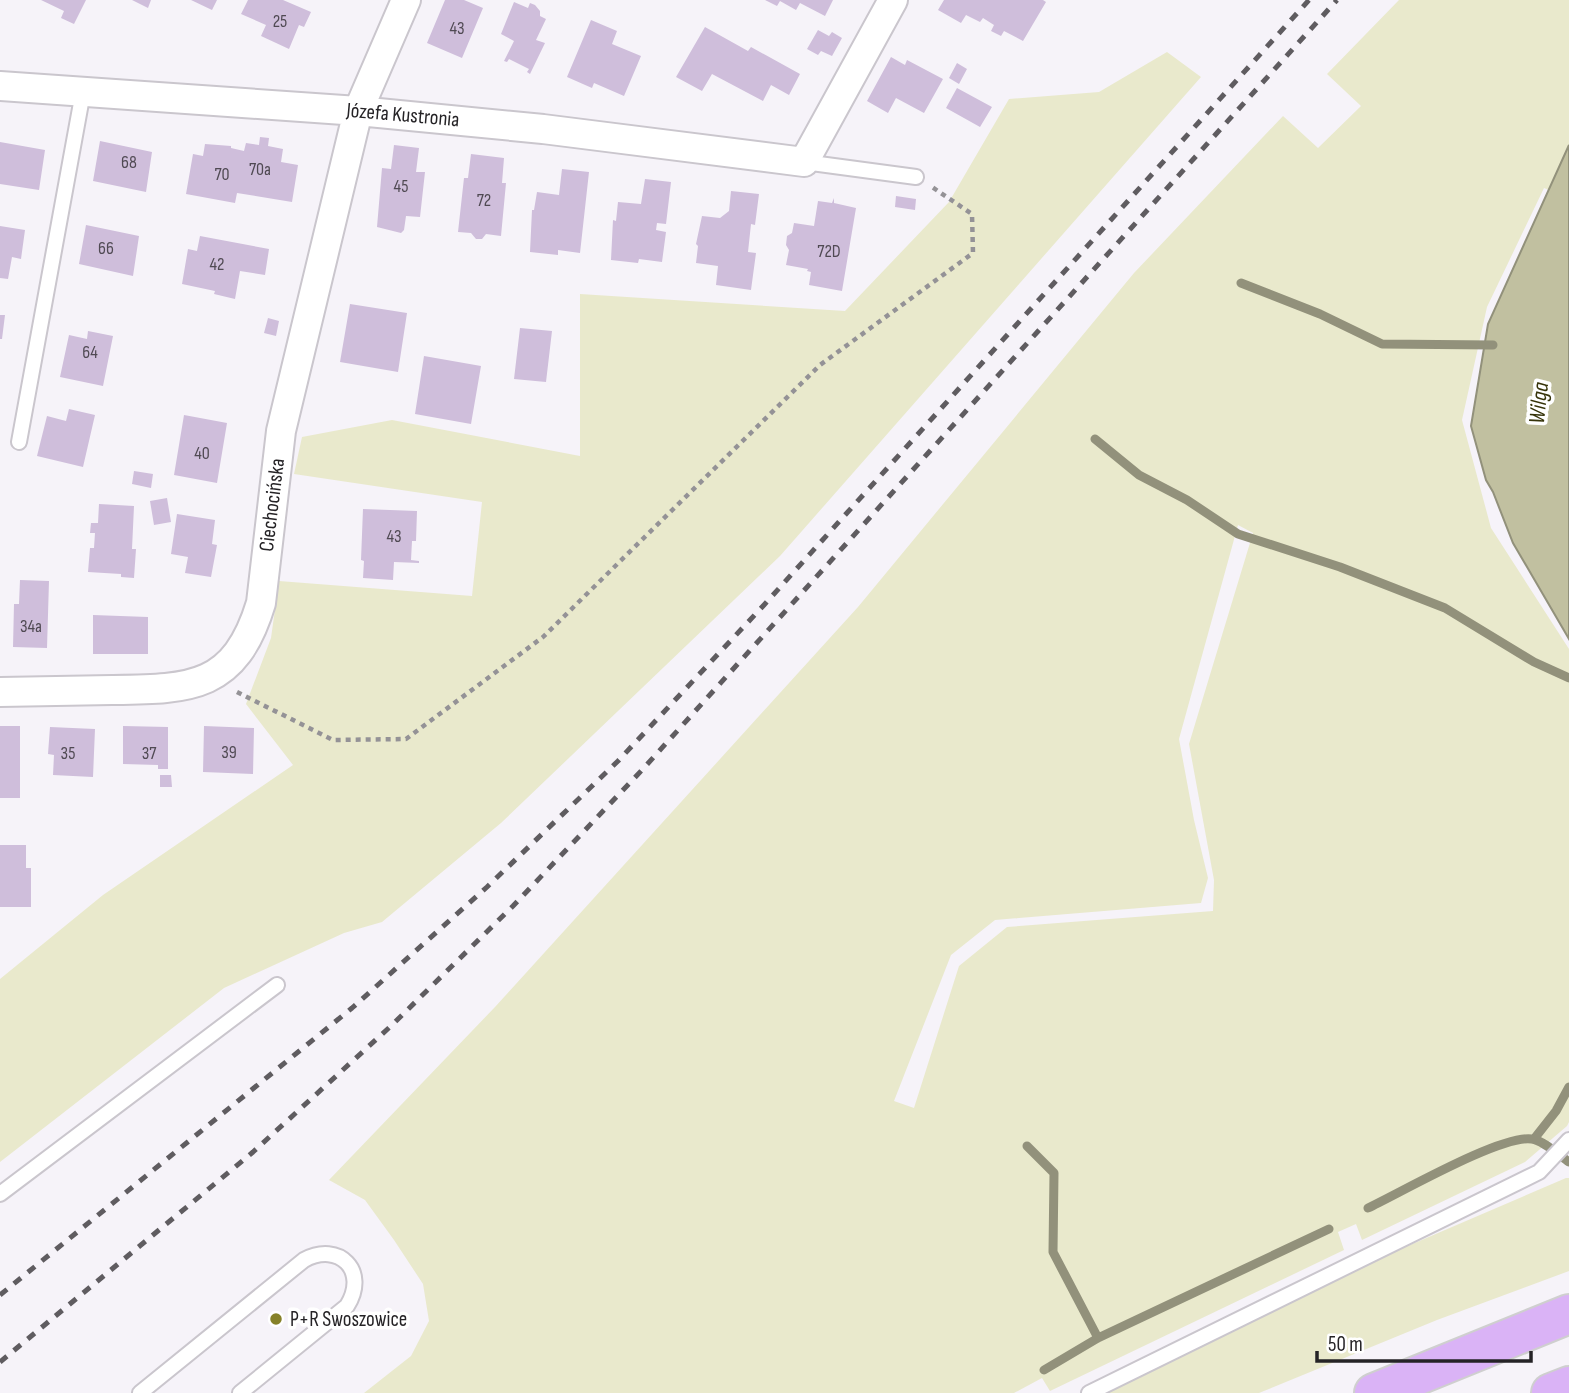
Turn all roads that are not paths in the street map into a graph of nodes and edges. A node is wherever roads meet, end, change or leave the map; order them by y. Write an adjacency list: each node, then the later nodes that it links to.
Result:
1 (406, 0): 5 (street, Ciechocińska)
2 (893, 0): 6 (street)
3 (0, 86): 4 (street, Józefa Kustronia)
4 (83, 92): 5 (street, Józefa Kustronia); 8 (lane)
5 (358, 111): 6 (street, Józefa Kustronia); 9 (street, Ciechocińska)
6 (804, 163): 7 (lane, Józefa Kustronia)
7 (916, 177)
8 (19, 442)
9 (0, 692)
10 (278, 985): 12 (lane)
11 (1569, 1140): 17 (lane)
12 (0, 1194)
13 (1569, 1314): 18 (highway)
14 (1569, 1386): 19 (highway)
15 (140, 1393): 16 (lane)
16 (240, 1393)
17 (1089, 1393)
18 (1374, 1393)
19 (1551, 1393)

